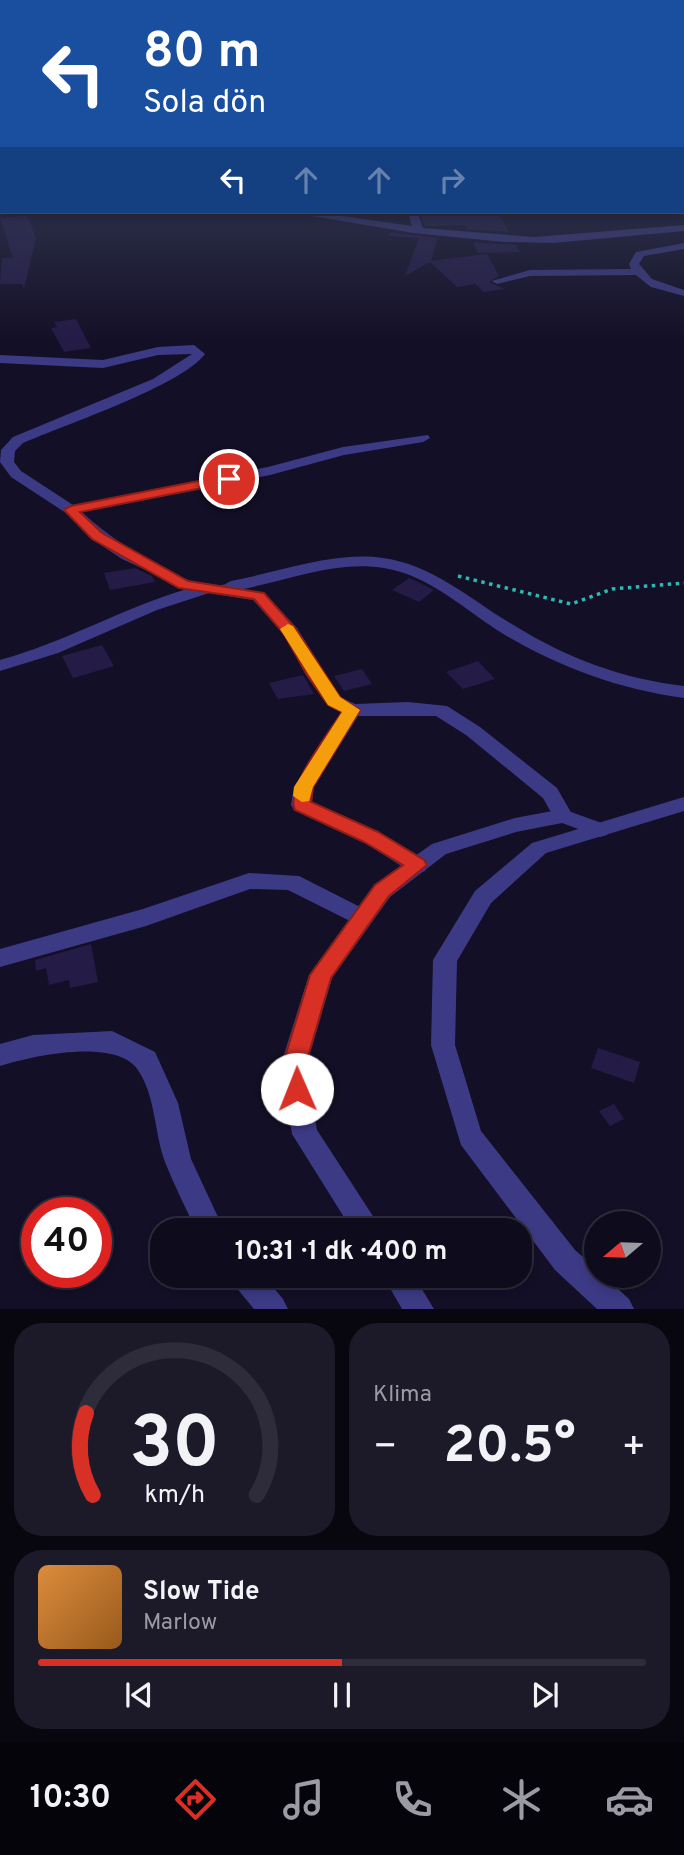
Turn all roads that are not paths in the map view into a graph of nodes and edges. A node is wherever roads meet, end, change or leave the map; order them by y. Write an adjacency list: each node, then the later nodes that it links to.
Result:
1 (360, 222): 4 (street)
2 (417, 222): 4 (street)
3 (684, 228): 4 (street)
4 (413, 230)
5 (684, 246): 6 (street)
6 (637, 272): 7 (street); 8 (street)
7 (497, 281)
8 (684, 293)
9 (0, 359): 11 (street)
10 (423, 438): 11 (street)
11 (71, 510): 12 (street)
12 (206, 590): 13 (street); 14 (street); 15 (street)
13 (0, 666)
14 (684, 692)
15 (352, 710): 17 (street); 19 (street)
16 (682, 806): 18 (street)
17 (563, 816): 18 (street); 19 (street)
18 (600, 830): 29 (street)
19 (417, 865): 20 (street)
20 (362, 918): 21 (street); 24 (street)
21 (0, 958)
22 (0, 1055): 23 (street)
23 (204, 1218)
24 (360, 1218)
25 (255, 1288): 27 (street)
26 (405, 1288): 28 (street)
27 (273, 1309)
28 (419, 1309)
29 (619, 1309)

